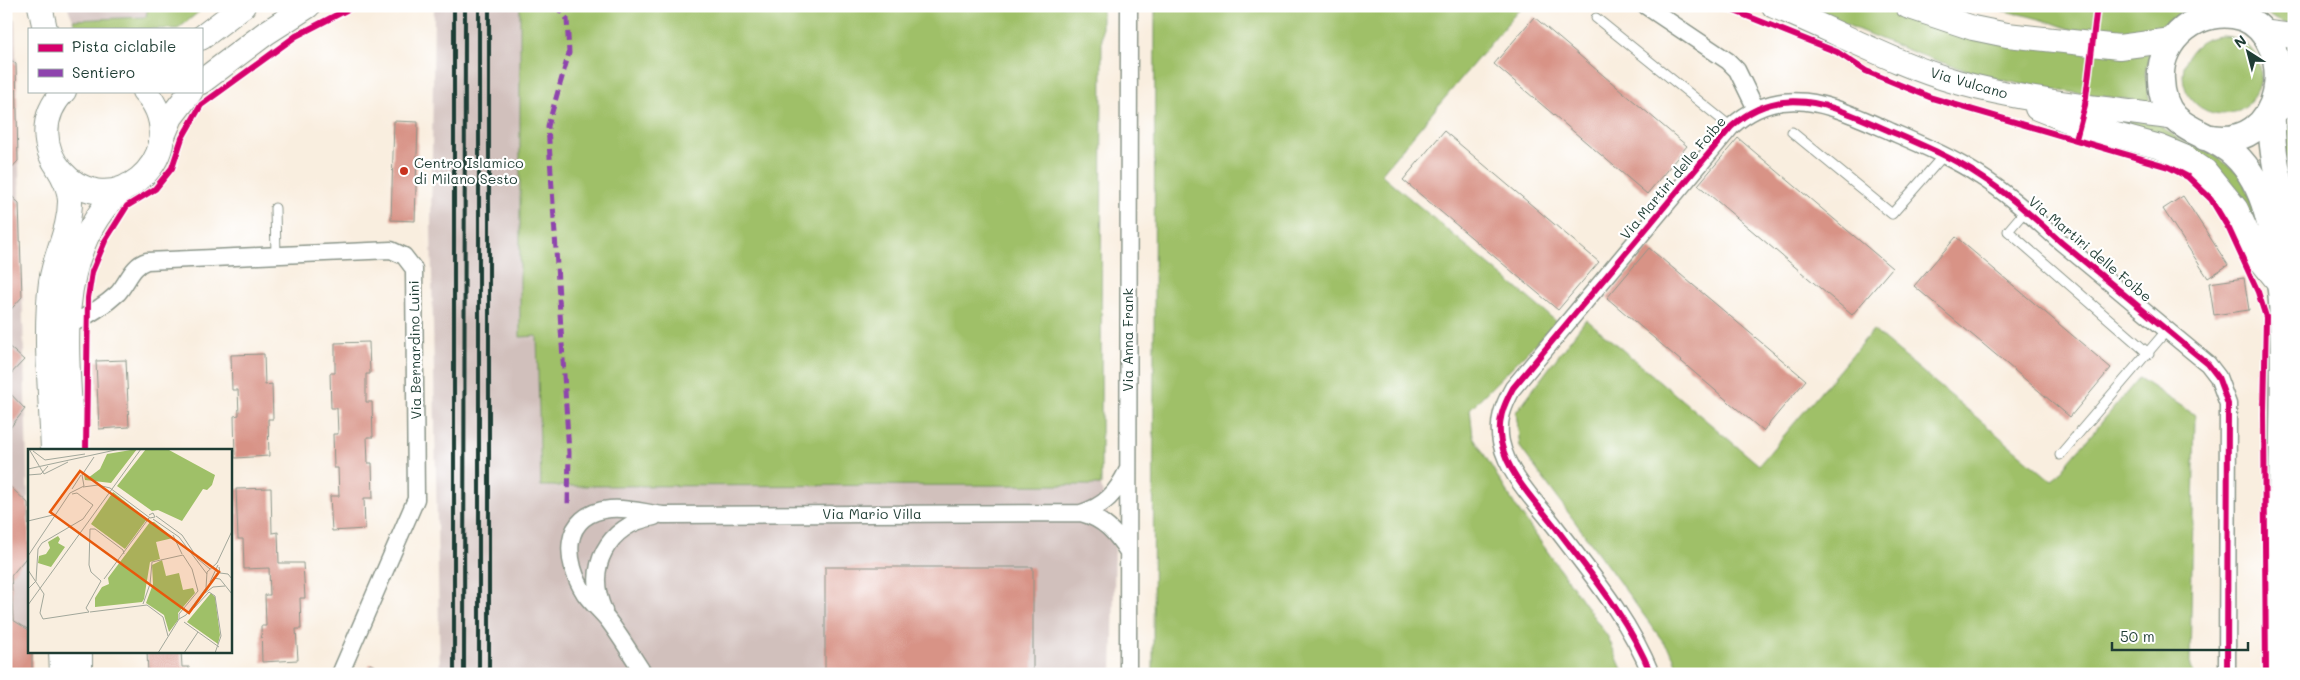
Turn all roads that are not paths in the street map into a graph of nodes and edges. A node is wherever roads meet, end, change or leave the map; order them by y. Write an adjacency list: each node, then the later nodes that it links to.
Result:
1 (40, 6): 13 (main road)
2 (54, 6): 14 (main road)
3 (243, 6): 16 (main road)
4 (308, 6): 17 (main road)
5 (1129, 6): 43 (street, Via Anna Frank)
6 (1646, 6): 23 (street)
7 (1774, 6): 20 (main road, Via Vulcano)
8 (1907, 6): 15 (main road)
9 (1963, 15): 15 (lane)
10 (1596, 18): 25 (lane)
11 (2185, 24): 12 (main road); 15 (main road); 24 (main road)
12 (2268, 25): 22 (main road)
13 (45, 28)
14 (58, 28)
15 (2008, 35)
16 (202, 37)
17 (202, 81)
18 (145, 92): 28 (main road)
19 (190, 92): 28 (main road)
20 (1998, 93): 24 (main road, Via Vulcano); 36 (main road)
21 (59, 95): 30 (main road)
22 (2281, 108): 27 (main road); 34 (main road)
23 (1756, 109): 25 (street, Via Martiri delle Foibe); 29 (street, Via Martiri delle Foibe)
24 (2175, 118): 27 (main road)
25 (1731, 127): 55 (street, Via Martiri delle Foibe)
26 (1792, 132): 29 (lane)
27 (2205, 137): 36 (main road)
28 (161, 143): 31 (main road)
29 (1943, 156): 33 (street, Via Martiri delle Foibe)
30 (57, 166): 31 (main road); 40 (main road)
31 (129, 185): 37 (main road)
32 (275, 208): 35 (lane)
33 (2025, 211): 38 (street, Via Martiri delle Foibe); 39 (lane)
34 (2294, 239)
35 (276, 256): 37 (street, Via Bernardino Luini); 52 (street, Via Bernardino Luini)
36 (2281, 285): 57 (main road)
37 (68, 326): 41 (main road)
38 (2167, 330): 39 (lane); 56 (street, Via Martiri delle Foibe)
39 (2148, 354): 42 (lane)
40 (53, 449)
41 (72, 449)
42 (2060, 455)
43 (1128, 469): 44 (street, Via Mario Villa); 46 (street, Via Anna Frank)
44 (1081, 514): 45 (street, Via Mario Villa); 46 (street, Via Mario Villa)
45 (663, 516): 47 (street, Via Mario Villa); 47 (street, Via Mario Villa)
46 (1128, 552): 54 (street, Via Anna Frank)
47 (608, 620): 53 (street, Via Mario Villa)
48 (61, 652): 50 (main road)
49 (80, 652): 51 (main road)
50 (62, 674)
51 (80, 674)
52 (340, 674)
53 (644, 674)
54 (1128, 674)
55 (1651, 674)
56 (2226, 674)
57 (2279, 674)

